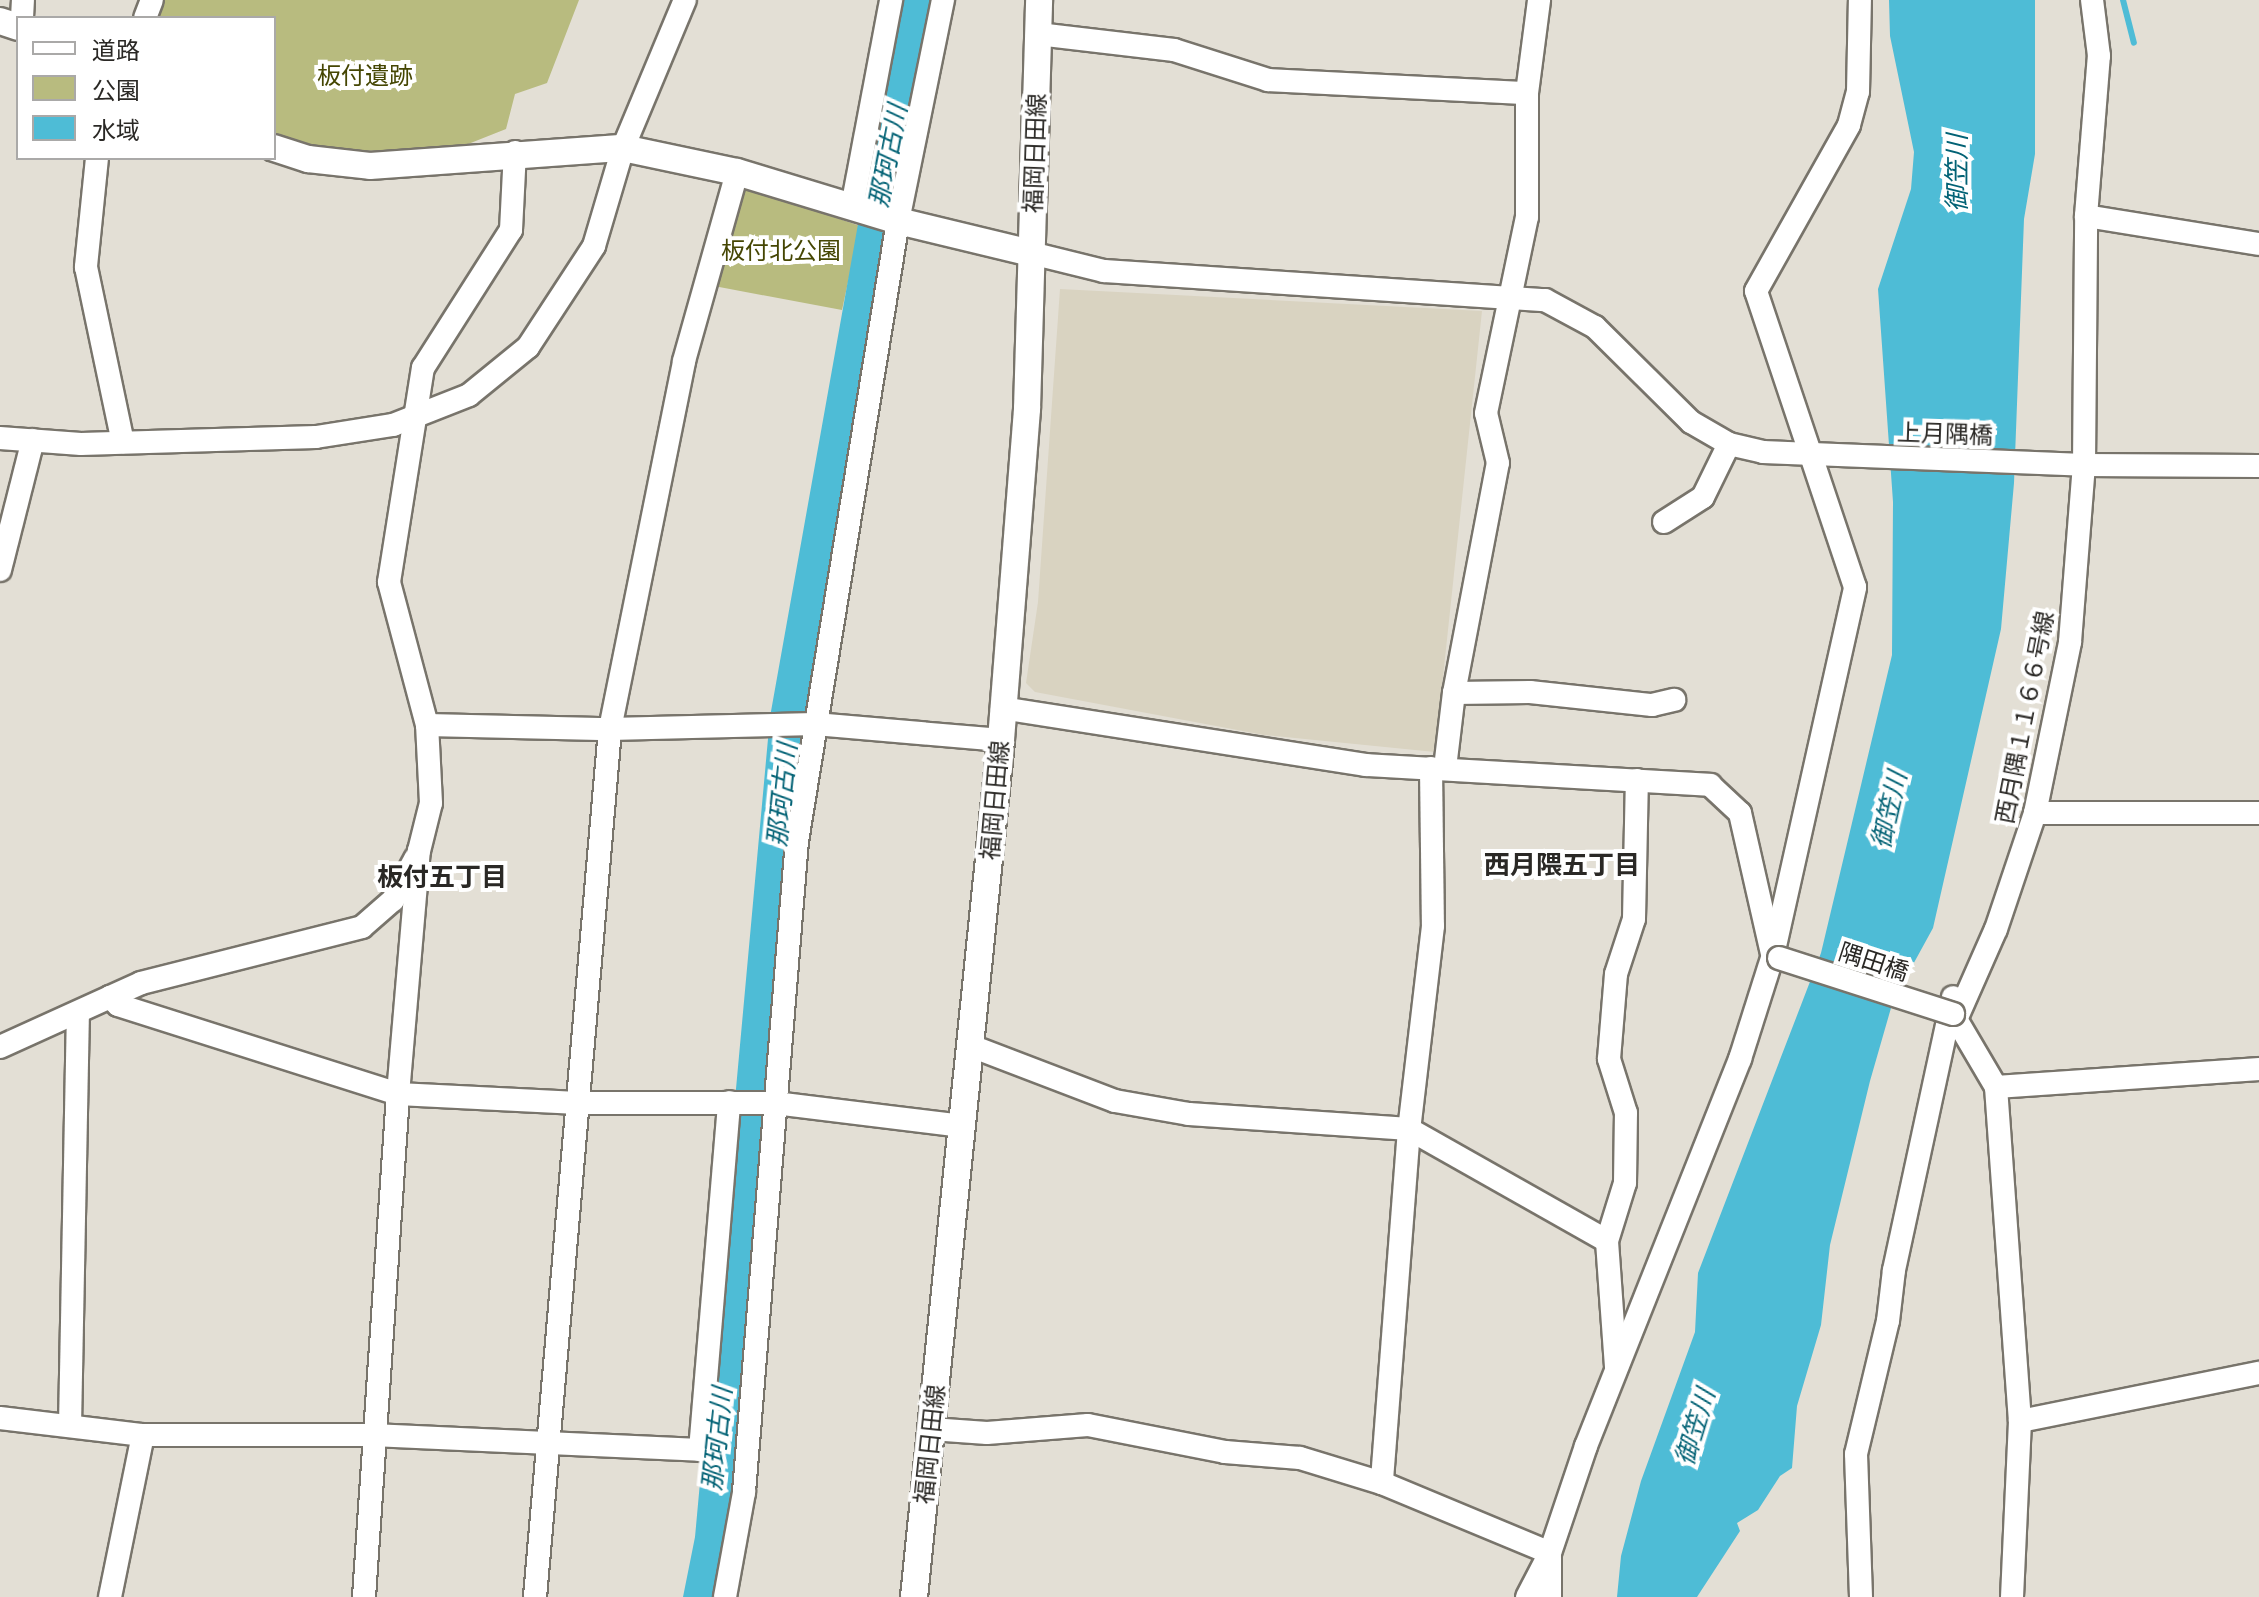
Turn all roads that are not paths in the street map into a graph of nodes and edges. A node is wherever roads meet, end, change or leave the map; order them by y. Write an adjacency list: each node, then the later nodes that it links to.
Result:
1 (685, 0): 10 (street)
2 (891, 0): 15 (street)
3 (943, 0): 17 (street)
4 (1039, 0): 8 (main road, 福岡日田線)
5 (1539, 0): 9 (street)
6 (1860, 0): 26 (street)
7 (2092, 0): 16 (street, 西月隅１１６６号線)
8 (1038, 34): 9 (street); 19 (main road, 福岡日田線)
9 (1527, 93): 20 (street)
10 (623, 148): 12 (main road); 14 (main road); 21 (street)
11 (276, 149): 12 (main road)
12 (515, 152): 21 (street)
13 (97, 160): 24 (street)
14 (737, 172): 15 (main road); 36 (street)
15 (852, 207): 17 (main road)
16 (2086, 216): 18 (street); 27 (street, 西月隅１１６６号線)
17 (898, 221): 19 (main road); 34 (street)
18 (2259, 244)
19 (1031, 253): 20 (street); 33 (main road, 福岡日田線)
20 (1507, 295): 25 (street); 31 (street)
21 (414, 413): 24 (street); 35 (street)
22 (0, 438): 23 (street)
23 (33, 440): 24 (street); 30 (street)
24 (123, 442)
25 (1729, 444): 26 (street, 上月隅橋); 29 (street)
26 (1815, 455): 27 (street, 上月隅橋); 44 (street)
27 (2075, 465): 28 (street, 上月隅橋); 40 (street, 西月隅１１６６号線)
28 (2259, 466)
29 (1664, 522)
30 (0, 570)
31 (1454, 693): 32 (street); 38 (street)
32 (1674, 700)
33 (1002, 708): 37 (main road, 福岡日田線); 38 (street)
34 (814, 724): 36 (street); 37 (street); 55 (street)
35 (427, 725): 36 (street); 42 (street)
36 (610, 729): 54 (street)
37 (1001, 740): 48 (main road, 福岡日田線)
38 (1438, 768): 39 (street); 57 (street)
39 (1637, 780): 44 (street); 58 (street)
40 (2035, 813): 41 (street); 43 (street, 西月隅１１６６号線)
41 (2259, 813)
42 (419, 851): 45 (street); 52 (street)
43 (2003, 901): 47 (street, 西月隅１１６６号線); 77 (street)
44 (1776, 957): 47 (street, 隅田橋, bridge); 59 (street)
45 (110, 997): 46 (street); 52 (street)
46 (78, 1013): 49 (street); 63 (street)
47 (1956, 1015): 51 (street)
48 (971, 1046): 56 (main road, 福岡日田線); 57 (street)
49 (0, 1047)
50 (2259, 1069): 51 (street)
51 (1996, 1087): 62 (street)
52 (398, 1094): 54 (street); 66 (street)
53 (729, 1102): 54 (street); 55 (street); 67 (street)
54 (578, 1103): 67 (street)
55 (775, 1103): 56 (street); 73 (street)
56 (961, 1126): 64 (main road, 福岡日田線)
57 (1409, 1129): 58 (street); 68 (street)
58 (1607, 1241): 59 (street)
59 (1617, 1373): 69 (street)
60 (2259, 1373): 62 (street)
61 (0, 1418): 63 (street)
62 (2020, 1421): 78 (street)
63 (70, 1426): 65 (street)
64 (931, 1429): 68 (street); 74 (main road, 福岡日田線)
65 (143, 1435): 66 (street); 70 (street)
66 (372, 1435): 67 (street); 71 (street)
67 (548, 1444): 72 (street)
68 (1382, 1483): 69 (street)
69 (1550, 1553): 75 (street); 76 (street)
70 (110, 1597)
71 (364, 1597)
72 (535, 1597)
73 (725, 1597)
74 (914, 1597)
75 (1527, 1597)
76 (1550, 1597)
77 (1861, 1597)
78 (2012, 1597)

